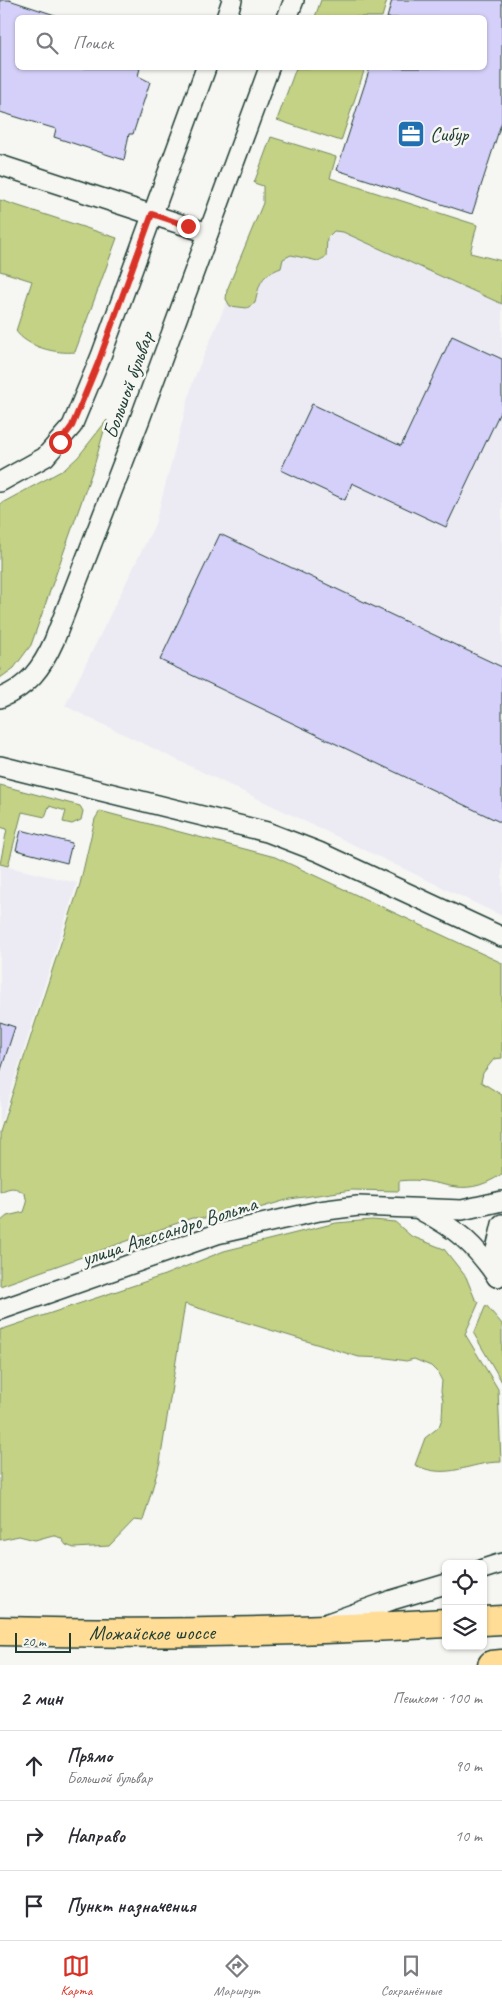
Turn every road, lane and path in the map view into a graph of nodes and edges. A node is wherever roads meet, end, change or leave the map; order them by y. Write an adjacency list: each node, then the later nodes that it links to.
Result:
1 (232, 0): 3 (street)
2 (294, 0): 4 (street)
3 (227, 15)
4 (288, 15)
5 (205, 70): 8 (street, Большой бульвар)
6 (268, 70): 9 (street, Большой бульвар)
7 (0, 165): 8 (street)
8 (152, 214): 9 (street); 10 (street, Большой бульвар)
9 (208, 232): 11 (street, Большой бульвар)
10 (0, 482)
11 (0, 698)
12 (0, 766): 13 (street)
13 (502, 937)
14 (502, 1201): 15 (street, улица Алессандро Вольта)
15 (414, 1208): 17 (street); 18 (street, улица Алессандро Вольта)
16 (502, 1224): 17 (street)
17 (500, 1283)
18 (0, 1310)
19 (502, 1563): 20 (street)
20 (487, 1568)
21 (442, 1585): 26 (street)
22 (502, 1620): 23 (highway)
23 (487, 1621)
24 (442, 1623): 26 (highway, Можайское шоссе)
25 (0, 1631): 26 (highway, Можайское шоссе)
26 (306, 1631)
27 (502, 1664): 28 (highway)
28 (492, 1665)

